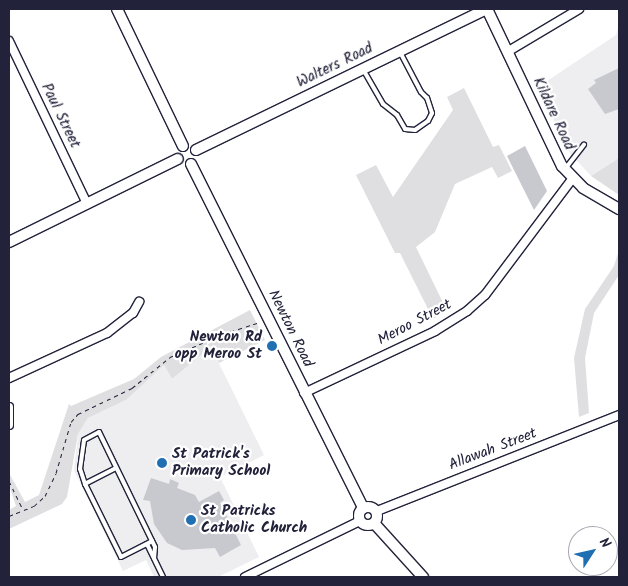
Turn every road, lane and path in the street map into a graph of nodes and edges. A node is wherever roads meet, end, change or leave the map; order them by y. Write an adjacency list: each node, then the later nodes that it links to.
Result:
1 (117, 9): 9 (main road)
2 (487, 9): 5 (main road, Walters Road); 6 (main road, Kildare Road)
3 (579, 9): 6 (street)
4 (9, 41): 15 (street, Paul Street)
5 (399, 51): 7 (main road, Walters Road); 7 (lane)
6 (507, 52): 13 (main road, Kildare Road)
7 (363, 68): 10 (main road, Walters Road)
8 (584, 145): 13 (lane)
9 (183, 146): 10 (main road); 11 (main road)
10 (196, 150): 12 (main road)
11 (178, 159): 12 (main road); 15 (main road)
12 (191, 164): 21 (main road, Newton Road)
13 (564, 170): 14 (main road, Kildare Road)
14 (572, 179): 16 (main road, Kildare Road); 21 (street, Meroo Street)
15 (87, 204): 17 (main road)
16 (619, 209)
17 (9, 242)
18 (139, 302): 20 (street)
19 (259, 322): 29 (path)
20 (9, 378)
21 (304, 394): 28 (main road, Newton Road)
22 (9, 407): 24 (street)
23 (619, 415): 30 (street, Allawah Street)
24 (9, 425)
25 (116, 468): 27 (lane); 27 (lane); 34 (lane)
26 (9, 481): 29 (path)
27 (85, 484): 35 (lane)
28 (363, 508): 30 (main road); 32 (main road)
29 (23, 510): 31 (path)
30 (376, 511): 33 (main road)
31 (9, 516)
32 (360, 521): 33 (main road); 38 (street)
33 (374, 523): 39 (main road)
34 (152, 541): 35 (lane); 36 (lane)
35 (147, 544): 36 (lane)
36 (154, 558): 37 (lane)
37 (163, 577)
38 (245, 577)
39 (423, 577)

